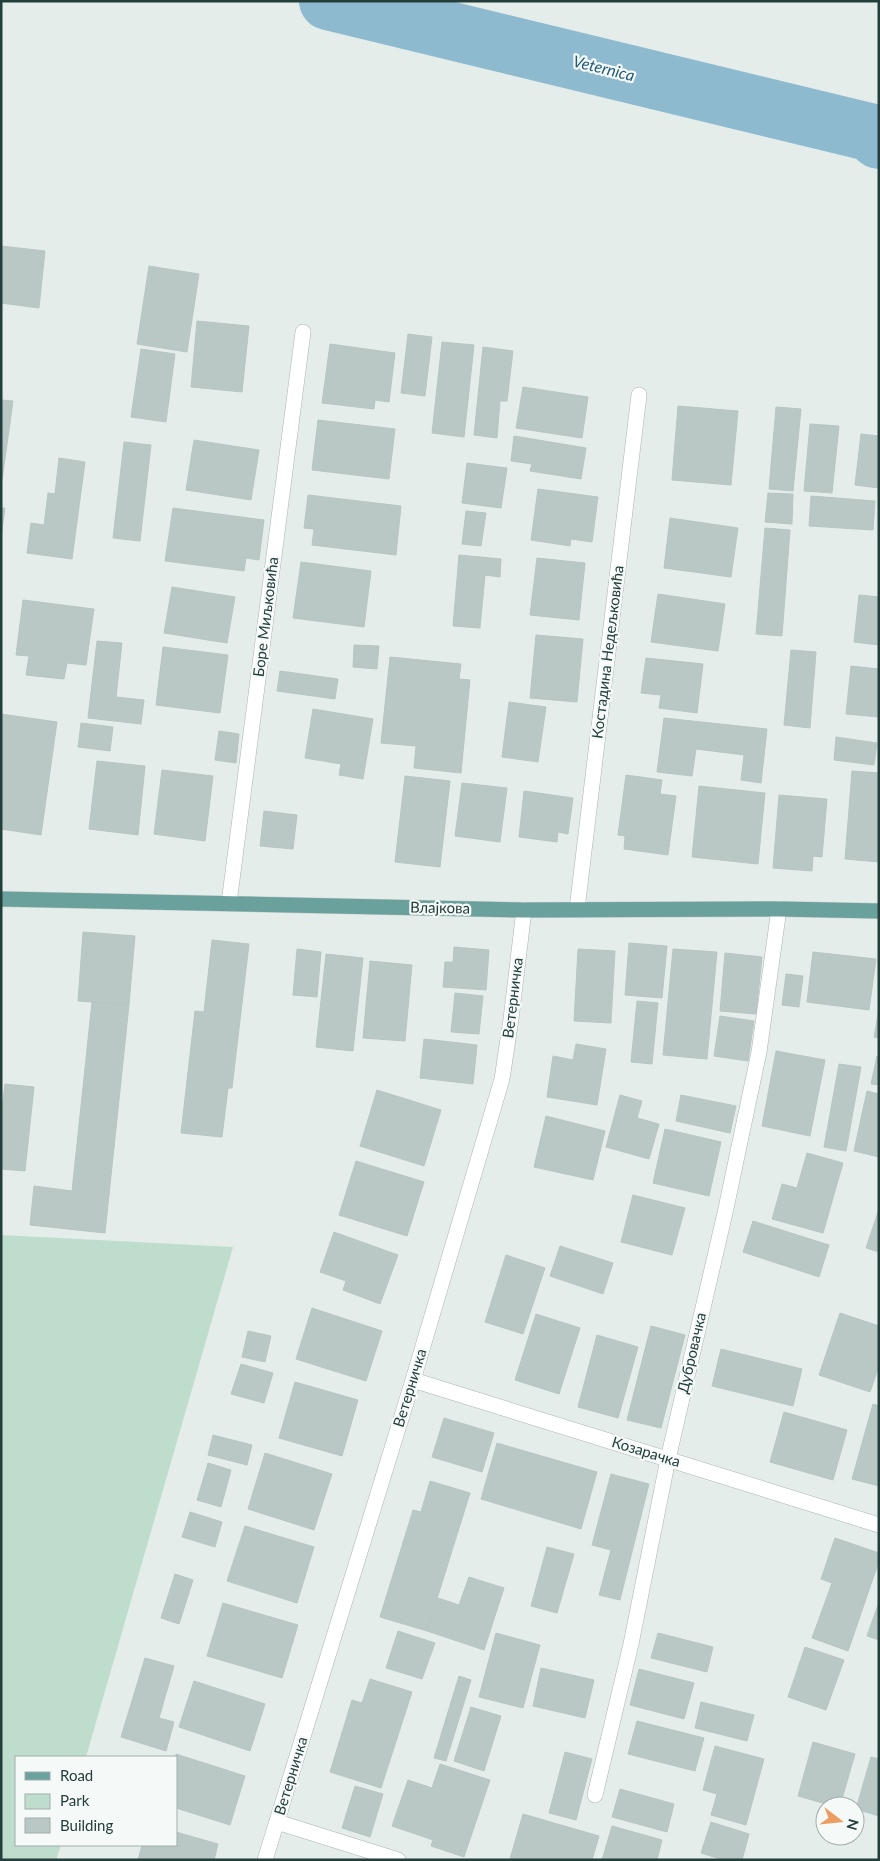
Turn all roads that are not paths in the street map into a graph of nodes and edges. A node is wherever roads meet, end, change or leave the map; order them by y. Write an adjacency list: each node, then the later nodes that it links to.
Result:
1 (303, 332): 4 (street, Боре Миљковића)
2 (639, 395): 7 (street, Костадина Недељковића)
3 (1, 899): 4 (main road, Влајкова)
4 (230, 903): 6 (main road, Влајкова)
5 (779, 909): 7 (main road, Влајкова); 8 (main road, Влајкова); 10 (street, Дубровачка)
6 (524, 910): 7 (main road, Влајкова); 9 (street, Ветерничка)
7 (577, 910)
8 (879, 911)
9 (413, 1380): 10 (street, Козарачка); 13 (street, Ветерничка)
10 (668, 1459): 11 (street, Козарачка); 12 (street, Дубровачка)
11 (879, 1525)
12 (595, 1795)
13 (277, 1822): 14 (street, Ветерничка); 15 (street)
14 (265, 1860)
15 (398, 1860)

